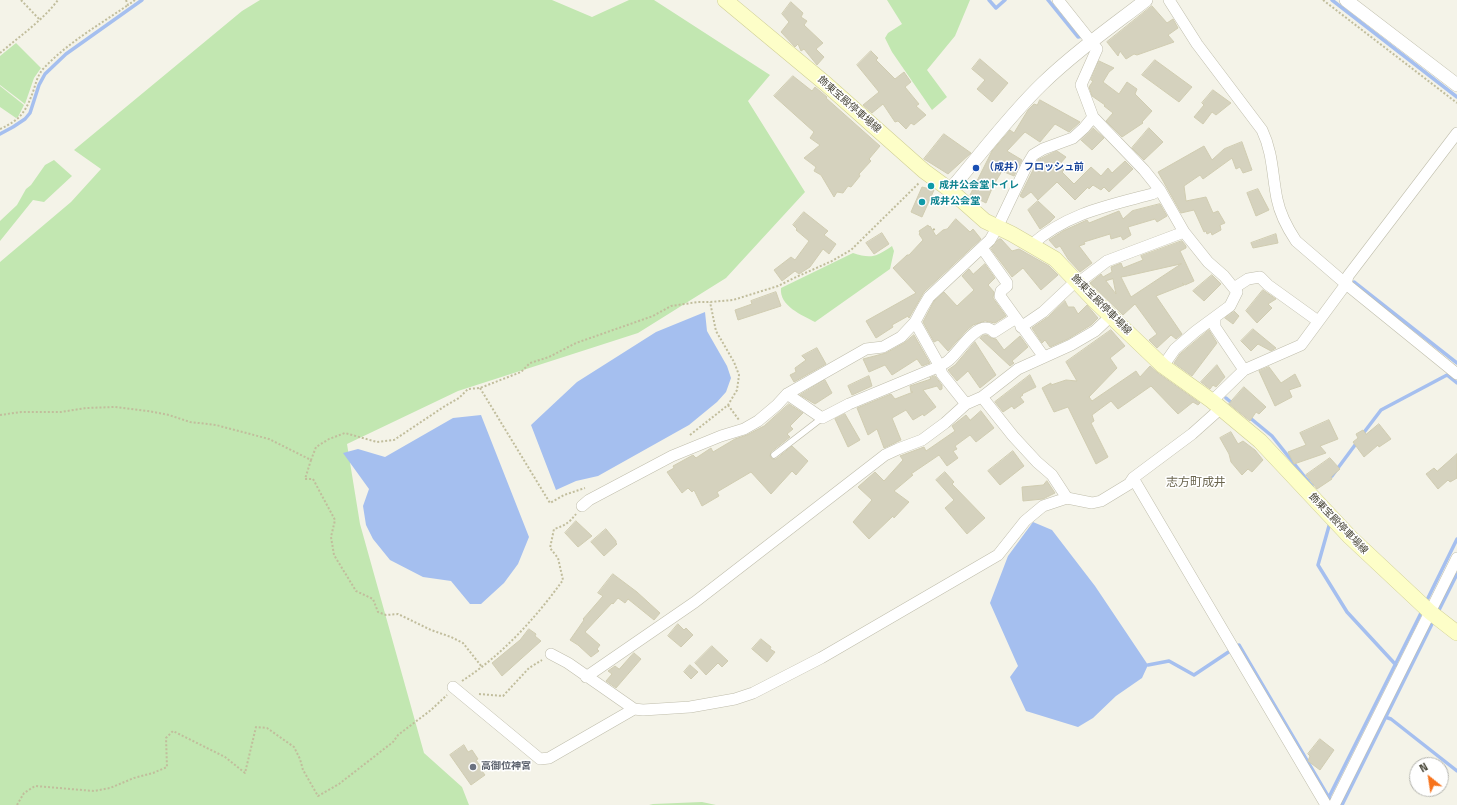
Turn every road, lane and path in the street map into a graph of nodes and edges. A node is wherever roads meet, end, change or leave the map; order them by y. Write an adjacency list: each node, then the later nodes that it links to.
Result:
1 (21, 0): 12 (path)
2 (58, 0): 12 (path)
3 (126, 0): 11 (path)
4 (135, 0): 11 (path)
5 (726, 0): 20 (main road, 飾東宝殿停車場線)
6 (1058, 0): 13 (street)
7 (1146, 0): 13 (street)
8 (1169, 0): 28 (street)
9 (1324, 0): 16 (path)
10 (1346, 0): 15 (street)
11 (128, 5): 18 (path)
12 (40, 20): 14 (path)
13 (1090, 42): 17 (street); 21 (street)
14 (0, 53)
15 (1457, 85)
16 (1457, 103)
17 (1093, 117): 22 (street); 23 (street)
18 (0, 129)
19 (1457, 133): 28 (street)
20 (924, 171): 21 (main road, 飾東宝殿停車場線); 30 (path)
21 (950, 190): 23 (main road, 飾東宝殿停車場線)
22 (1160, 190): 24 (street); 25 (street)
23 (997, 228): 25 (main road, 飾東宝殿停車場線); 26 (street)
24 (1184, 232): 27 (street); 29 (street)
25 (1031, 245): 27 (main road, 飾東宝殿停車場線)
26 (982, 248): 34 (street); 35 (street)
27 (1077, 282): 31 (main road, 飾東宝殿停車場線); 35 (street)
28 (1346, 284): 33 (street); 40 (street)
29 (1234, 288): 32 (street); 33 (street)
30 (710, 302): 41 (path); 45 (path)
31 (1111, 316): 36 (street); 37 (main road, 飾東宝殿停車場線)
32 (1215, 318): 37 (street); 39 (street)
33 (1318, 321): 39 (street)
34 (915, 322): 38 (street); 42 (street)
35 (1018, 322): 36 (street); 38 (street)
36 (1044, 357): 43 (street)
37 (1163, 366): 46 (main road, 飾東宝殿停車場線)
38 (938, 367): 44 (street); 49 (street)
39 (1244, 370): 46 (street)
40 (1457, 374)
41 (480, 388): 52 (path); 54 (path)
42 (787, 394): 49 (street); 56 (street)
43 (982, 397): 44 (street); 55 (street)
44 (966, 404): 62 (street)
45 (728, 405): 48 (path); 50 (path)
46 (1216, 405): 53 (street); 58 (main road, 飾東宝殿停車場線)
47 (0, 415): 52 (path)
48 (738, 417)
49 (822, 418): 51 (lane)
50 (688, 437)
51 (774, 455)
52 (311, 460): 61 (path)
53 (1133, 478): 55 (street); 67 (street)
54 (586, 488)
55 (1067, 498): 65 (street)
56 (582, 506): 61 (path)
57 (1457, 558): 58 (street)
58 (1430, 612): 59 (main road, 飾東宝殿停車場線); 68 (street)
59 (1457, 634)
60 (551, 654): 62 (street); 64 (path)
61 (482, 667): 63 (path)
62 (586, 677): 65 (street)
63 (453, 687): 65 (street); 66 (path)
64 (478, 694)
65 (634, 709)
66 (17, 805)
67 (1326, 805)
68 (1334, 805)

